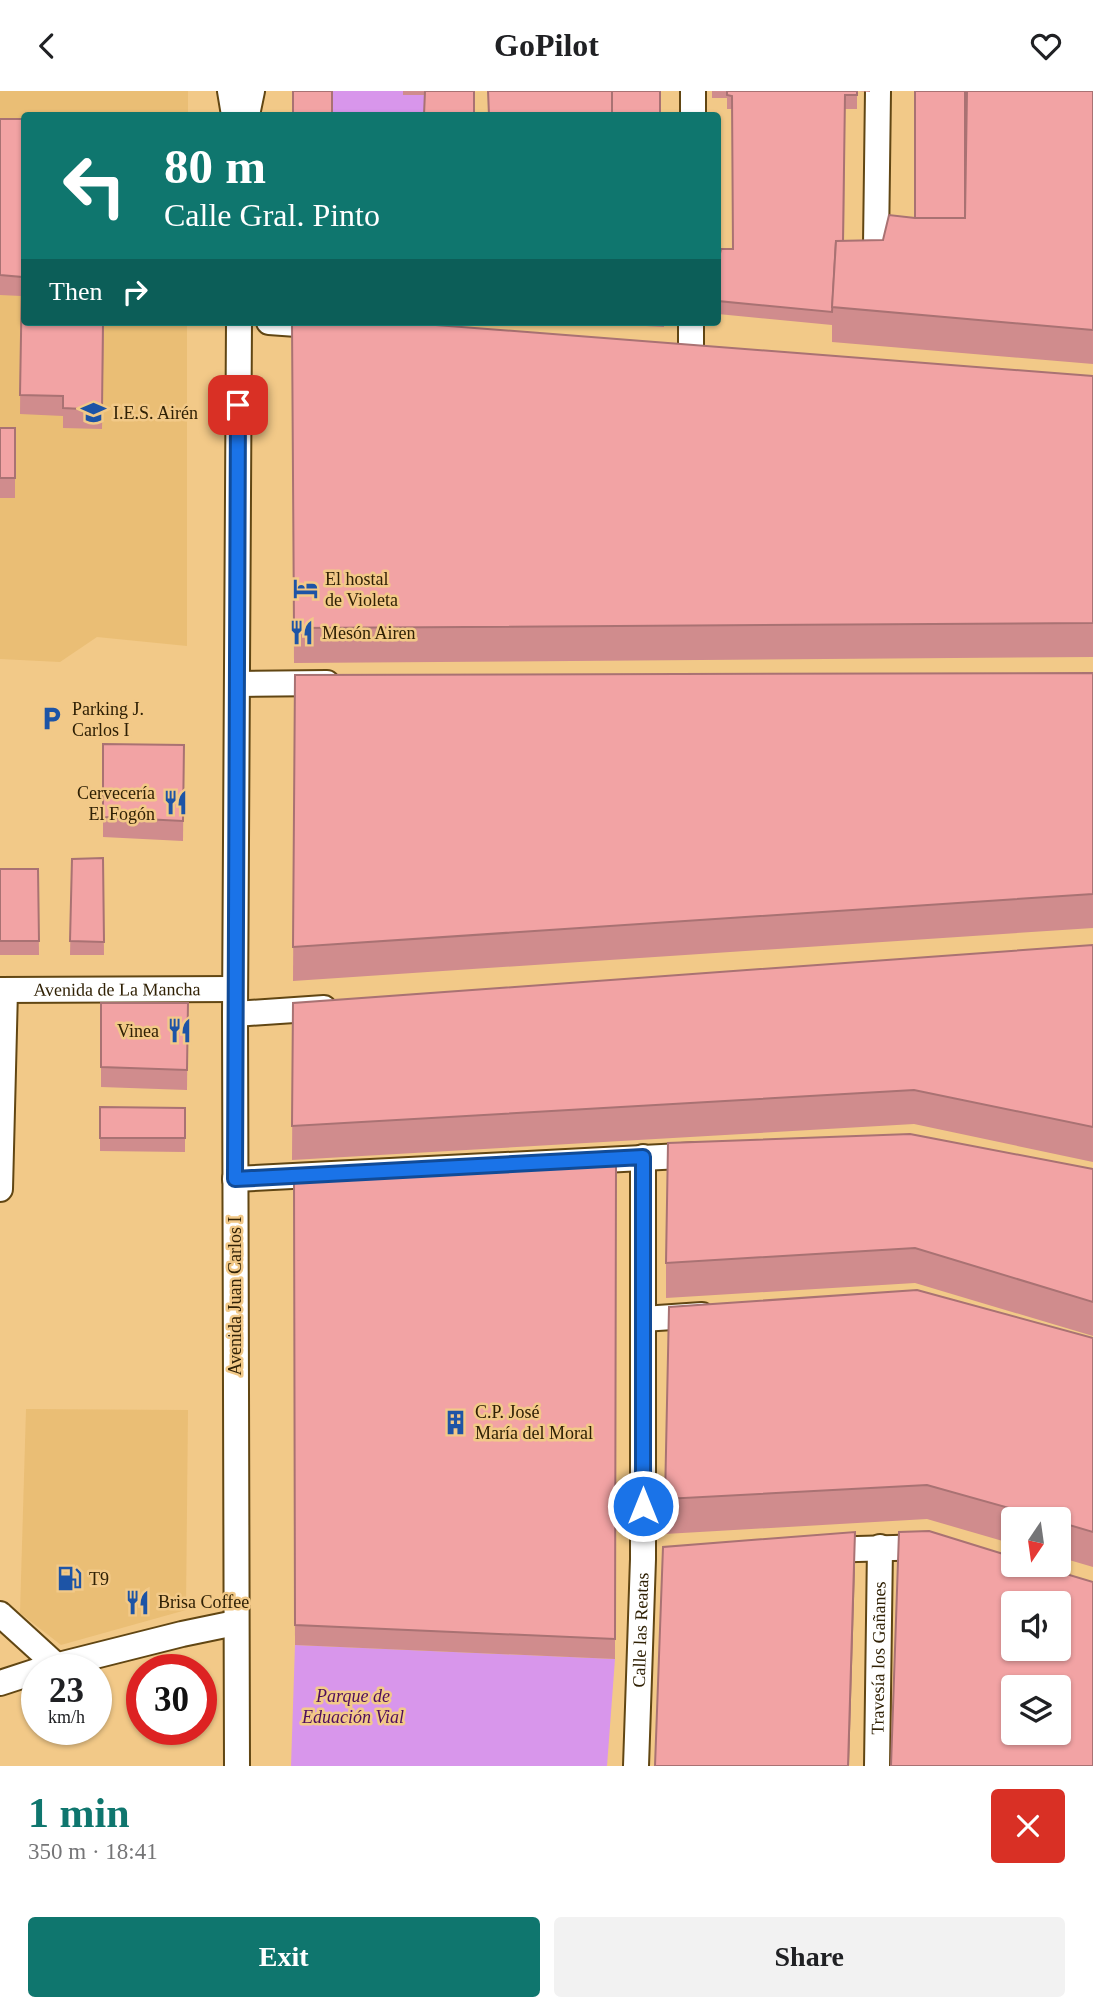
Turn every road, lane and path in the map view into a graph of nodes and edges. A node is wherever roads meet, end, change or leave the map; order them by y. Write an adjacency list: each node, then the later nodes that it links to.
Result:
1 (230, 91): 5 (street)
2 (252, 91): 6 (street)
3 (693, 91): 7 (street)
4 (878, 91): 8 (street)
5 (234, 112)
6 (248, 112)
7 (693, 112)
8 (876, 245)
9 (239, 326): 17 (street, Avenida Juan Carlos I)
10 (325, 326): 12 (street)
11 (691, 326): 14 (street)
12 (353, 328)
13 (663, 351): 14 (street)
14 (691, 353): 15 (street)
15 (718, 356)
16 (345, 683): 17 (street)
17 (237, 684): 19 (street, Avenida Juan Carlos I)
18 (3, 989): 19 (street, Avenida de La Mancha); 25 (street)
19 (235, 989): 21 (street, Avenida Juan Carlos I)
20 (345, 1007): 21 (street)
21 (235, 1014): 24 (street, Avenida Juan Carlos I)
22 (723, 1155): 23 (street)
23 (643, 1157): 24 (street); 27 (street, Calle las Reatas)
24 (235, 1179): 34 (street, Avenida Juan Carlos I)
25 (0, 1189)
26 (723, 1314): 27 (street)
27 (643, 1319): 32 (street, Calle las Reatas)
28 (880, 1547): 29 (street); 30 (street); 41 (street, Travesía los Gañanes)
29 (800, 1551)
30 (956, 1554)
31 (668, 1558): 32 (street)
32 (643, 1559): 40 (street, Calle las Reatas)
33 (0, 1614): 35 (street)
34 (235, 1623): 36 (street); 39 (street, Avenida Juan Carlos I)
35 (33, 1654)
36 (107, 1654)
37 (21, 1676): 38 (street)
38 (0, 1683)
39 (237, 1766)
40 (636, 1766)
41 (877, 1766)

